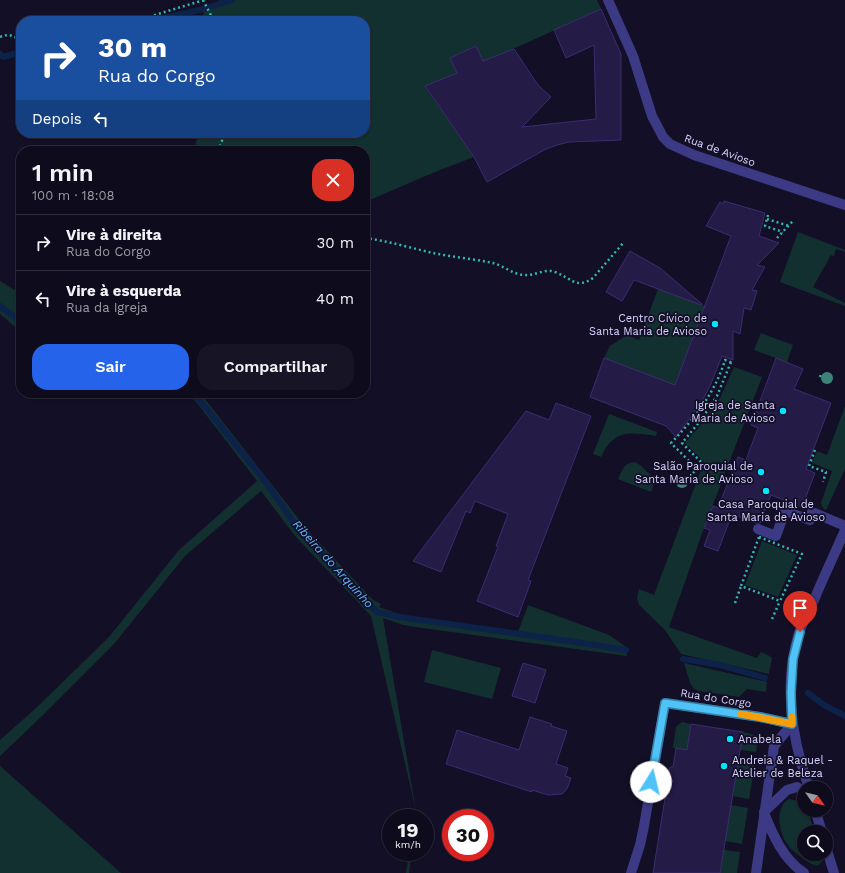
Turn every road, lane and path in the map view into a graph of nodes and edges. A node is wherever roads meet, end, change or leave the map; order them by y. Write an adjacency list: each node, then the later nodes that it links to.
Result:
1 (203, 0): 3 (path); 4 (path)
2 (608, 0): 7 (street, Rua de Avioso)
3 (151, 16)
4 (211, 16)
5 (0, 37): 6 (path)
6 (16, 37)
7 (845, 205)
8 (768, 215): 9 (path)
9 (767, 219): 11 (path); 12 (path)
10 (793, 221): 11 (path)
11 (789, 226): 12 (path)
12 (783, 232): 13 (path)
13 (777, 238)
14 (370, 239): 15 (path)
15 (624, 242)
16 (815, 450): 19 (path)
17 (696, 468): 17 (path); 18 (path)
18 (693, 473)
19 (823, 482)
20 (845, 526): 21 (street)
21 (758, 529)
22 (845, 530): 27 (street)
23 (741, 586): 24 (path); 24 (path); 25 (path)
24 (780, 601): 26 (path)
25 (735, 603)
26 (772, 619)
27 (792, 724): 28 (street); 30 (street); 33 (street, Rua do Corgo)
28 (806, 781)
29 (797, 787): 30 (street)
30 (764, 812): 32 (street); 34 (street)
31 (830, 861): 35 (street)
32 (798, 872)
33 (631, 873)
34 (756, 873)
35 (834, 873)

